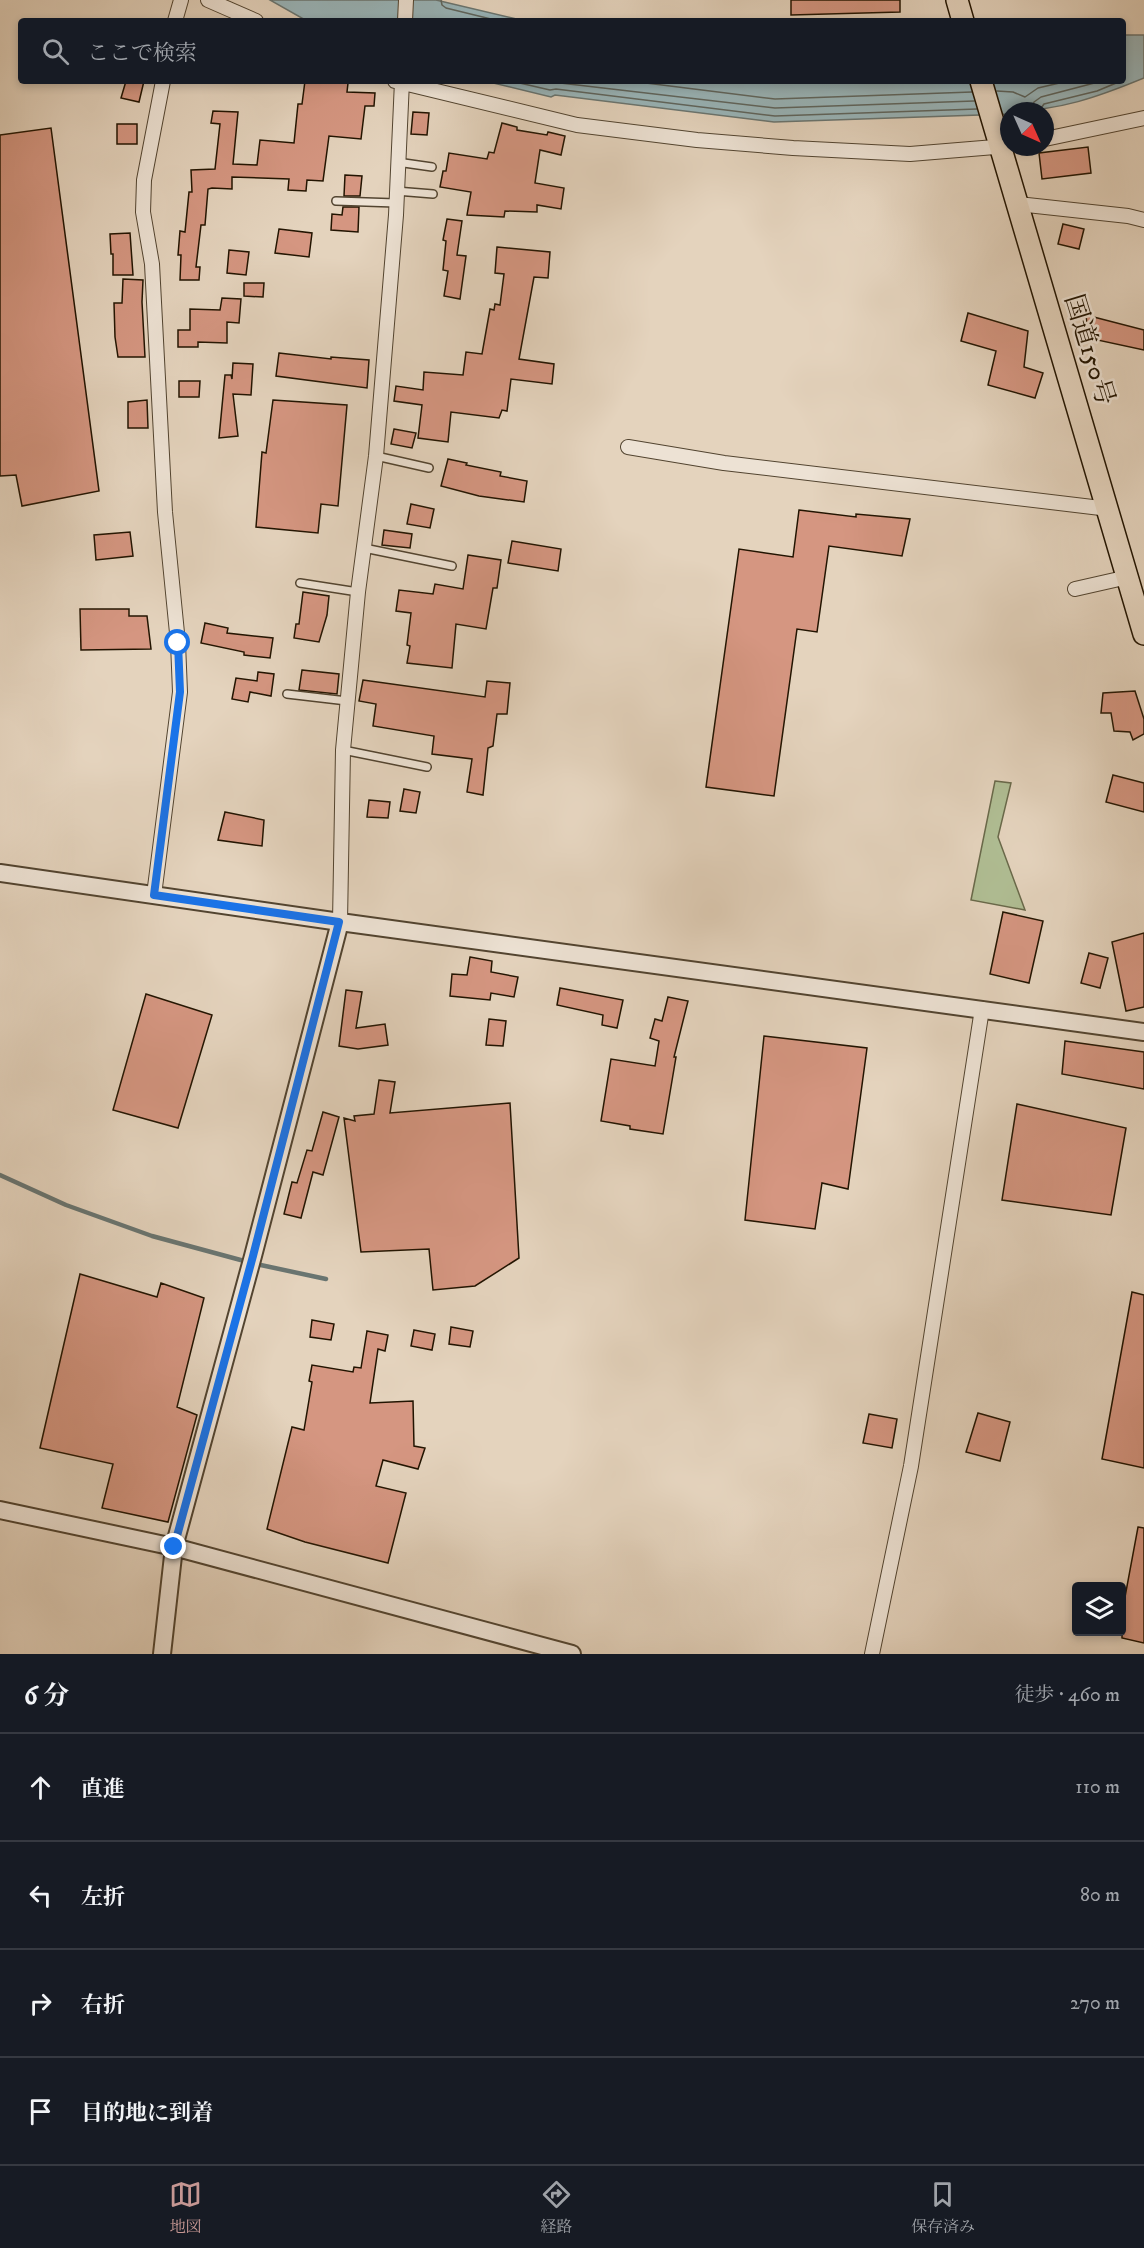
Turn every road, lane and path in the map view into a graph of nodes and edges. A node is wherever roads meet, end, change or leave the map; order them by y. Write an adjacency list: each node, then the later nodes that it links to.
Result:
1 (181, 0): 5 (street)
2 (208, 0): 6 (street)
3 (406, 0): 7 (street)
4 (957, 0): 8 (highway)
5 (176, 18)
6 (249, 18)
7 (405, 18)
8 (962, 18)
9 (162, 84): 41 (street)
10 (400, 84): 18 (street)
11 (408, 84): 16 (street)
12 (982, 84): 15 (highway, 国道150号)
13 (1144, 118): 14 (street)
14 (1054, 137)
15 (1000, 138)
16 (1000, 144)
17 (1005, 156): 23 (highway, 国道150号)
18 (397, 162): 19 (lane); 21 (street)
19 (432, 167)
20 (433, 194): 21 (lane)
21 (396, 197): 22 (lane); 26 (street)
22 (336, 201)
23 (1018, 204): 24 (street); 28 (highway, 国道150号)
24 (1144, 220)
25 (628, 447): 28 (street)
26 (376, 456): 27 (lane); 29 (street)
27 (429, 468)
28 (1108, 509): 31 (highway, 国道150号)
29 (364, 548): 30 (lane); 34 (street)
30 (452, 566)
31 (1128, 577): 33 (street); 35 (highway, 国道150号)
32 (300, 583): 34 (lane)
33 (1075, 589)
34 (358, 592): 37 (street)
35 (1144, 634)
36 (287, 694): 37 (lane)
37 (347, 701): 38 (street)
38 (344, 750): 39 (lane); 42 (street)
39 (428, 767)
40 (0, 873): 41 (street)
41 (154, 895): 42 (street)
42 (339, 922): 43 (street); 46 (street)
43 (982, 1009): 44 (street); 49 (street)
44 (1144, 1032)
45 (0, 1510): 46 (street)
46 (174, 1547): 47 (street); 48 (street)
47 (162, 1654)
48 (572, 1654)
49 (872, 1654)

